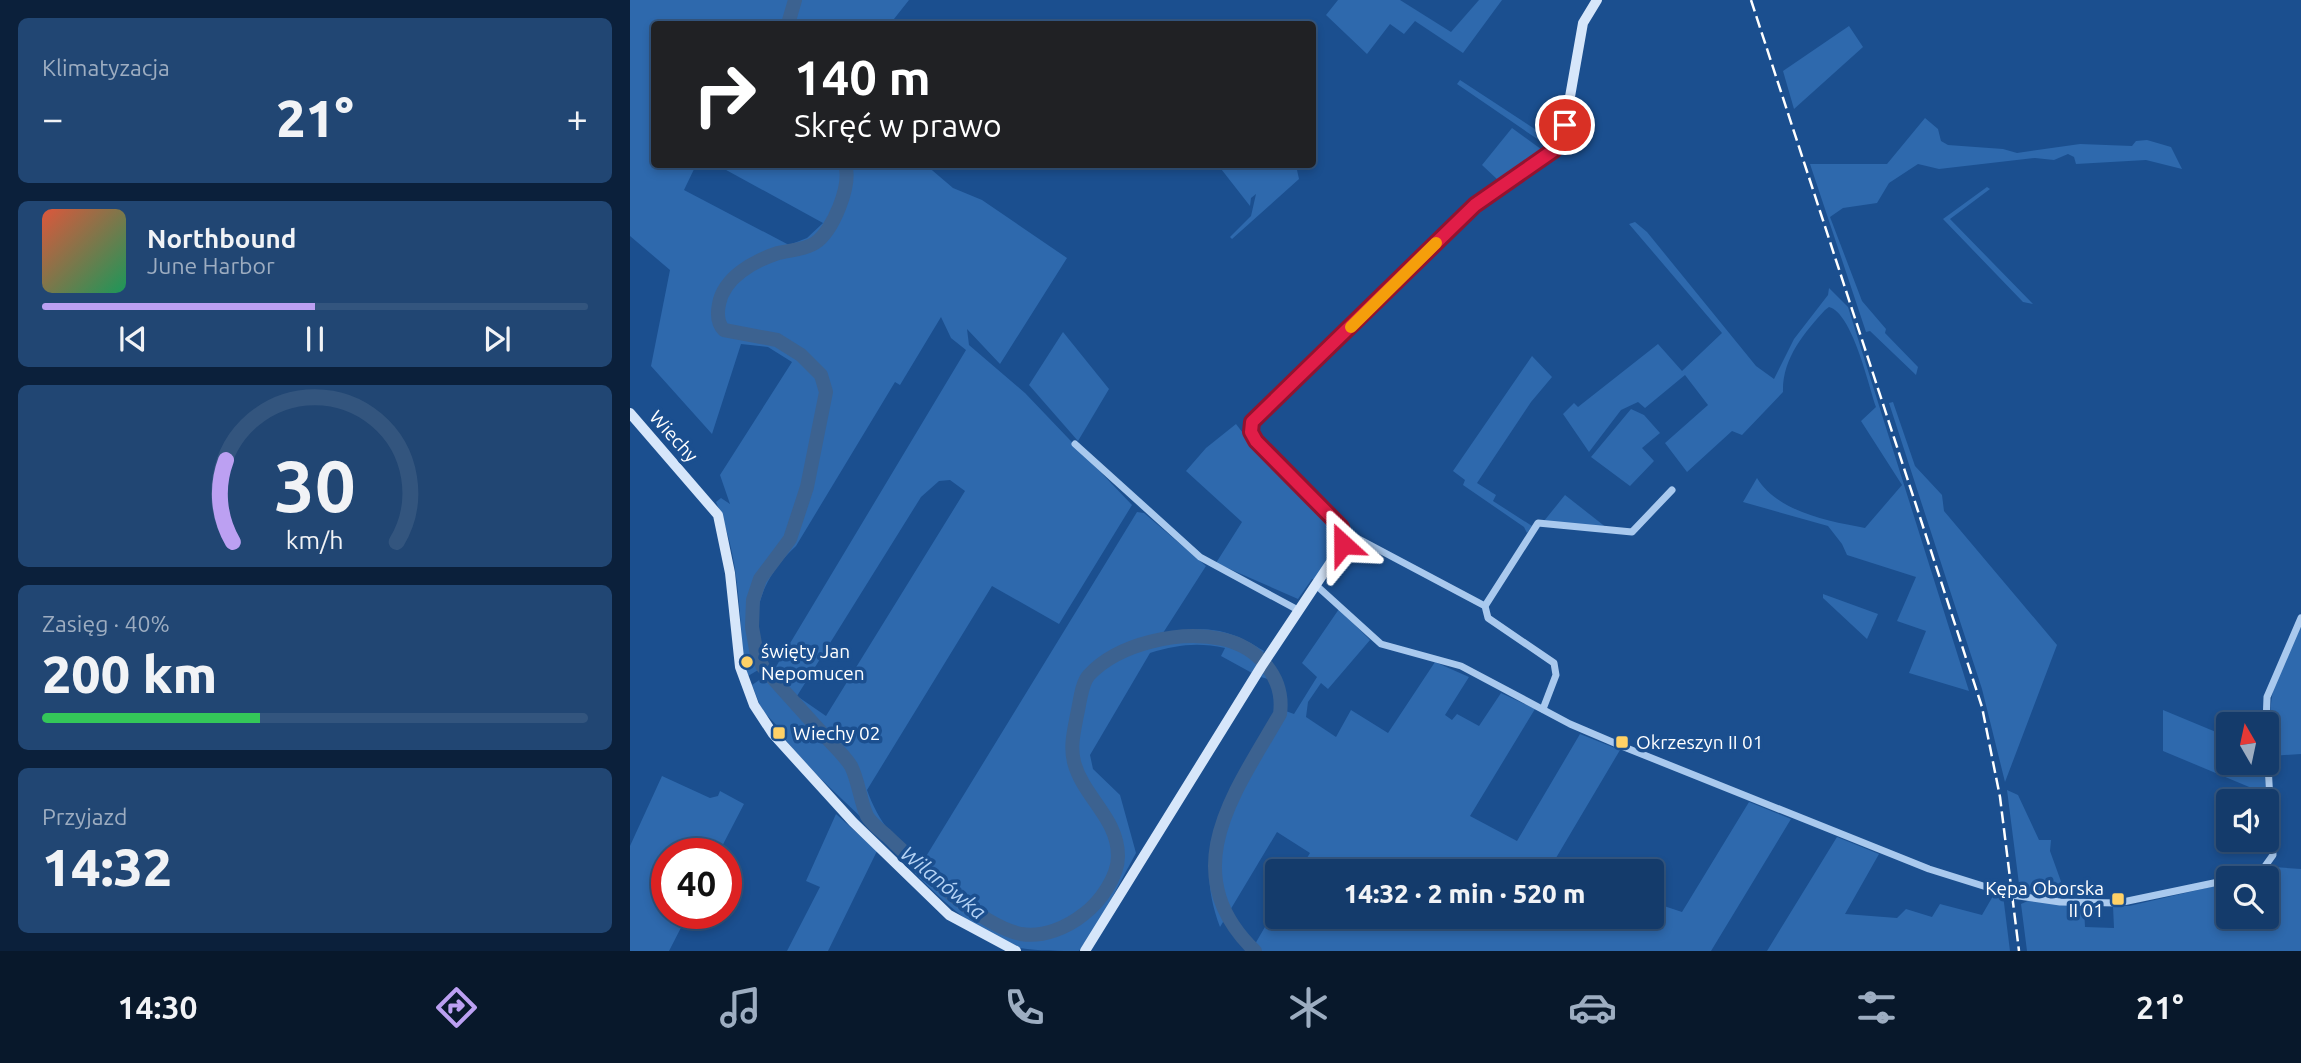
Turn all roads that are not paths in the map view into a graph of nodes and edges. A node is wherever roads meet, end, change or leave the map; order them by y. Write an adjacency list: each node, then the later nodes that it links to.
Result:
1 (1597, 0): 5 (street)
2 (630, 413): 15 (street, Wiechy)
3 (1075, 444): 8 (street)
4 (1672, 490): 7 (street)
5 (1344, 537): 6 (street); 7 (street)
6 (1317, 586): 8 (street); 10 (street)
7 (1485, 606): 10 (street)
8 (1298, 610): 16 (street)
9 (2301, 618): 11 (street)
10 (1543, 709): 14 (street)
11 (2266, 712)
12 (2269, 775): 13 (street)
13 (2265, 866)
14 (2216, 883)
15 (1016, 951)
16 (1085, 951)

